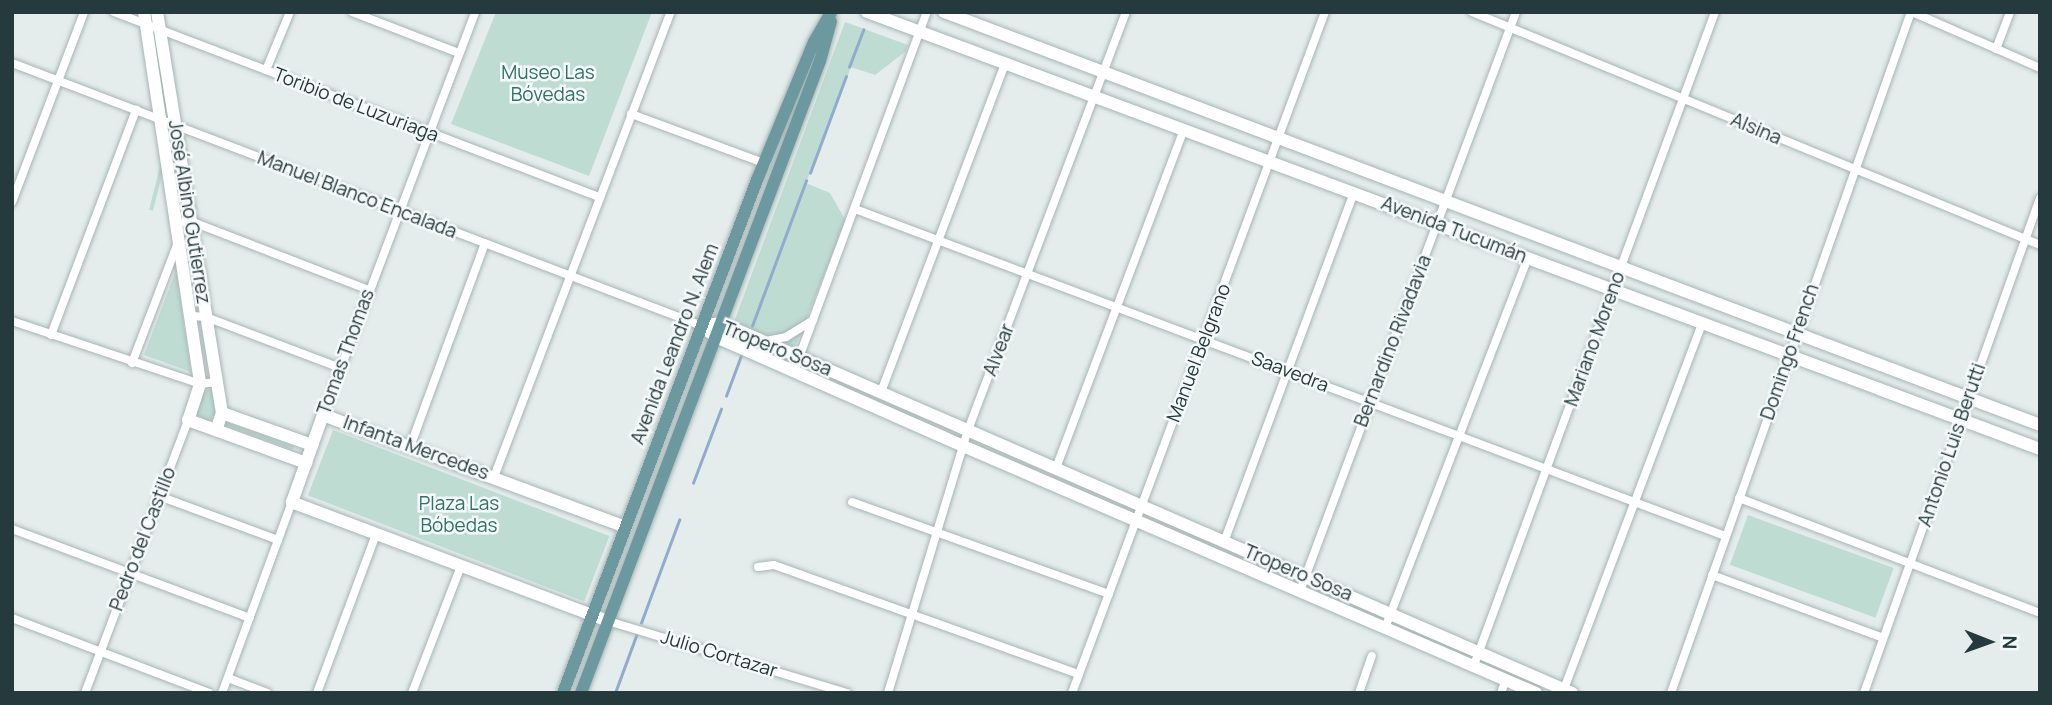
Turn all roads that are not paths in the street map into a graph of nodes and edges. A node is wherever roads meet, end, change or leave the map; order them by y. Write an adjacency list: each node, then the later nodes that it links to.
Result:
1 (84, 12): 30 (street)
2 (114, 12): 19 (street, Toribio de Luzuriaga)
3 (157, 12): 21 (street, José Albino Gutierrez)
4 (290, 12): 28 (street)
5 (352, 12): 24 (street)
6 (475, 12): 24 (street, Tomas Thomas)
7 (671, 12): 34 (street)
8 (832, 12): 41 (main road, Avenida Leandro N. Alem); 68 (main road, Avenida Leandro N. Alem)
9 (867, 12): 22 (street, Avenida Tucumán)
10 (927, 12): 22 (street)
11 (944, 12): 29 (street, Avenida Tucumán)
12 (1126, 12): 29 (street, Alvear)
13 (1325, 12): 39 (street, Manuel Belgrano)
14 (1472, 12): 20 (street, Alsina)
15 (1516, 12): 20 (street, Bernardino Rivadavia)
16 (1715, 12): 32 (street, Mariano Moreno)
17 (1912, 12): 23 (street); 42 (street, Domingo French)
18 (2010, 12): 23 (street)
19 (145, 18): 21 (street, Toribio de Luzuriaga); 35 (street, José Albino Gutierrez)
20 (1510, 28): 32 (street, Alsina); 47 (street, Bernardino Rivadavia)
21 (159, 30): 28 (street, Toribio de Luzuriaga); 36 (street, José Albino Gutierrez)
22 (920, 31): 25 (street, Avenida Tucumán); 48 (street)
23 (1996, 49): 27 (street)
24 (459, 53): 38 (street, Tomas Thomas)
25 (1006, 62): 31 (street, Avenida Tucumán); 54 (street)
26 (12, 63): 30 (street, Manuel Blanco Encalada)
27 (2040, 68)
28 (266, 70): 38 (street, Toribio de Luzuriaga)
29 (1103, 72): 31 (street, Alvear); 39 (street, Avenida Tucumán)
30 (58, 81): 33 (street, Manuel Blanco Encalada); 46 (street)
31 (1095, 95): 37 (street, Avenida Tucumán); 59 (street, Alvear)
32 (1683, 98): 42 (street, Alsina); 58 (street, Mariano Moreno)
33 (136, 110): 35 (street, Manuel Blanco Encalada); 71 (street)
34 (631, 114): 41 (street); 44 (street)
35 (161, 120): 36 (street, Manuel Blanco Encalada); 50 (street, José Albino Gutierrez)
36 (175, 125): 49 (street, Manuel Blanco Encalada); 50 (street, José Albino Gutierrez)
37 (1184, 129): 40 (street, Avenida Tucumán); 63 (street)
38 (428, 132): 44 (street, Toribio de Luzuriaga); 49 (street, Tomas Thomas)
39 (1278, 140): 40 (street, Manuel Belgrano); 47 (street, Avenida Tucumán)
40 (1270, 161): 43 (street, Avenida Tucumán); 74 (street, Manuel Belgrano)
41 (767, 164): 70 (main road, Avenida Leandro N. Alem)
42 (1855, 170): 53 (street, Alsina); 72 (street, Domingo French)
43 (1354, 192): 51 (street, Avenida Tucumán); 81 (street)
44 (599, 197): 60 (street)
45 (2040, 198): 53 (street, Antonio Luis Berutti)
46 (12, 202)
47 (1445, 202): 51 (street, Bernardino Rivadavia); 58 (street, Avenida Tucumán)
48 (855, 209): 54 (street, Saavedra); 66 (street)
49 (398, 210): 55 (street, Manuel Blanco Encalada); 62 (street, Tomas Thomas)
50 (184, 222): 52 (street, José Albino Gutierrez); 62 (street); 65 (street, José Albino Gutierrez)
51 (1438, 223): 57 (street, Avenida Tucumán); 86 (street, Bernardino Rivadavia)
52 (180, 239): 64 (street, José Albino Gutierrez); 78 (street)
53 (2025, 239): 56 (street, Alsina); 85 (street, Antonio Luis Berutti)
54 (939, 240): 59 (street, Saavedra); 84 (street)
55 (485, 243): 60 (street, Manuel Blanco Encalada); 97 (street)
56 (2040, 245)
57 (1528, 258): 61 (street, Avenida Tucumán); 94 (street)
58 (1621, 269): 61 (street, Mariano Moreno); 72 (street, Avenida Tucumán)
59 (1028, 274): 63 (street, Saavedra); 93 (street, Alvear)
60 (569, 275): 70 (street, Manuel Blanco Encalada); 102 (street)
61 (1614, 288): 69 (street, Avenida Tucumán); 101 (street, Mariano Moreno)
62 (369, 290): 79 (street, Tomas Thomas)
63 (1116, 306): 74 (street, Saavedra); 100 (street)
64 (192, 316): 65 (street); 83 (street, José Albino Gutierrez)
65 (206, 317): 79 (street); 82 (street, José Albino Gutierrez)
66 (813, 320): 75 (street); 77 (street)
67 (12, 321): 71 (street)
68 (721, 323): 70 (street, Tropero Sosa); 73 (main road, Avenida Leandro N. Alem); 75 (street, Tropero Sosa)
69 (1703, 323): 76 (street, Avenida Tucumán); 107 (street)
70 (702, 326): 73 (street, Tropero Sosa); 110 (main road, Avenida Leandro N. Alem)
71 (51, 334): 78 (street)
72 (1796, 334): 76 (street, Domingo French); 85 (street, Avenida Tucumán)
73 (716, 337): 80 (street, Tropero Sosa); 131 (main road, Avenida Leandro N. Alem)
74 (1205, 340): 81 (street, Saavedra); 108 (street, Manuel Belgrano)
75 (764, 341): 77 (street, Tropero Sosa)
76 (1789, 353): 89 (street, Avenida Tucumán); 104 (street, Domingo French)
77 (799, 356): 80 (street); 84 (street, Tropero Sosa)
78 (132, 363): 83 (street)
79 (340, 368): 88 (street, Tomas Thomas)
80 (794, 371): 96 (street, Tropero Sosa)
81 (1288, 371): 86 (street, Saavedra); 116 (street)
82 (216, 382): 83 (street); 87 (street, José Albino Gutierrez)
83 (200, 384): 90 (street, Pedro del Castillo)
84 (881, 392): 93 (street, Tropero Sosa)
85 (1969, 397): 89 (street, Antonio Luis Berutti); 91 (street, Avenida Tucumán)
86 (1370, 402): 94 (street, Saavedra); 122 (street, Bernardino Rivadavia)
87 (222, 413): 92 (street); 95 (street)
88 (323, 415): 95 (street, Tomas Thomas); 97 (street, Infanta Mercedes)
89 (1962, 417): 98 (street, Avenida Tucumán); 117 (street, Antonio Luis Berutti)
90 (188, 420): 92 (street); 103 (street, Pedro del Castillo)
91 (2040, 425)
92 (216, 430): 99 (street)
93 (968, 430): 96 (street, Alvear); 100 (street, Tropero Sosa)
94 (1460, 436): 101 (street, Saavedra); 127 (street)
95 (312, 445): 99 (street, Tomas Thomas)
96 (964, 446): 109 (street, Tropero Sosa); 112 (street, Alvear)
97 (410, 447): 102 (street, Infanta Mercedes)
98 (2040, 449)
99 (306, 463): 105 (street, Tomas Thomas)
100 (1056, 468): 108 (street, Tropero Sosa)
101 (1548, 469): 107 (street, Saavedra); 135 (street, Mariano Moreno)
102 (494, 477): 110 (street, Infanta Mercedes)
103 (159, 496): 115 (street); 120 (street, Pedro del Castillo)
104 (1739, 498): 114 (street, Domingo French); 117 (street)
105 (292, 502): 113 (street, Julio Cortazar); 115 (street, Tomas Thomas)
106 (852, 502): 112 (street)
107 (1636, 502): 114 (street, Saavedra); 141 (street)
108 (1142, 506): 109 (street, Manuel Belgrano); 116 (street, Tropero Sosa)
109 (1137, 519): 123 (street, Tropero Sosa); 124 (street, Manuel Belgrano)
110 (626, 527): 128 (main road, Avenida Leandro N. Alem)
111 (12, 529): 120 (street)
112 (937, 533): 124 (street); 125 (street, Alvear)
113 (376, 534): 118 (street, Julio Cortazar); 146 (street)
114 (1725, 536): 121 (street, Domingo French)
115 (278, 540): 130 (street, Tomas Thomas)
116 (1224, 541): 122 (street, Tropero Sosa)
117 (1910, 564): 126 (street); 133 (street, Antonio Luis Berutti)
118 (461, 566): 128 (street, Julio Cortazar); 147 (street)
119 (758, 567): 125 (street)
120 (131, 573): 130 (street); 134 (street, Pedro del Castillo)
121 (1712, 575): 133 (street); 156 (street, Domingo French)
122 (1305, 577): 123 (street, Bernardino Rivadavia); 127 (street, Tropero Sosa)
123 (1300, 590): 132 (street, Tropero Sosa)
124 (1109, 594): 138 (street, Manuel Belgrano)
125 (913, 613): 138 (street); 151 (street, Alvear)
126 (2040, 613)
127 (1391, 614): 132 (street); 135 (street, Tropero Sosa)
128 (592, 616): 131 (street, Julio Cortazar); 148 (main road, Avenida Leandro N. Alem)
129 (12, 618): 134 (street)
130 (250, 618): 139 (street, Tomas Thomas)
131 (608, 621): 149 (main road, Avenida Leandro N. Alem); 150 (street, Julio Cortazar)
132 (1385, 628): 137 (street, Tropero Sosa)
133 (1883, 638): 157 (street, Antonio Luis Berutti)
134 (101, 652): 142 (street, Pedro del Castillo); 143 (street)
135 (1479, 652): 137 (street, Mariano Moreno); 141 (street, Tropero Sosa)
136 (1373, 656): 153 (street)
137 (1474, 665): 140 (street, Tropero Sosa)
138 (1079, 674): 152 (street, Manuel Belgrano)
139 (228, 678): 144 (street, Tomas Thomas); 145 (street)
140 (1506, 679): 154 (street); 155 (street, Tropero Sosa)
141 (1568, 691)
142 (85, 693)
143 (209, 693)
144 (222, 693)
145 (267, 693)
146 (317, 693)
147 (412, 693)
148 (563, 693)
149 (581, 693)
150 (846, 693)
151 (888, 693)
152 (1072, 693)
153 (1359, 693)
154 (1501, 693)
155 (1536, 693)
156 (1671, 693)
157 (1864, 693)

